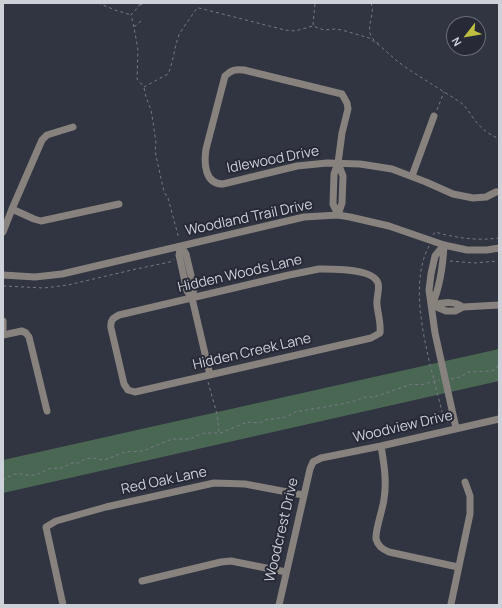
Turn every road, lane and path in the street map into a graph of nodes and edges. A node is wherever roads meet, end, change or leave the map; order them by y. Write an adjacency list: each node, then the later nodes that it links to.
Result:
1 (98, 3): 7 (path)
2 (139, 3): 6 (path)
3 (145, 3): 6 (path)
4 (315, 3): 9 (path)
5 (371, 3): 11 (path)
6 (139, 6): 7 (path)
7 (131, 15): 10 (path)
8 (141, 21): 10 (path)
9 (313, 26): 11 (path); 12 (path)
10 (134, 27): 12 (path)
11 (378, 44): 13 (path)
12 (144, 87): 24 (path)
13 (444, 92): 14 (path); 16 (path)
14 (434, 116): 18 (street)
15 (73, 127): 21 (street)
16 (499, 138)
17 (338, 163): 17 (street, Idlewood Drive); 18 (street, Idlewood Drive); 22 (street)
18 (412, 176): 19 (street, Idlewood Drive)
19 (496, 192)
20 (119, 204): 21 (street)
21 (12, 209): 23 (street)
22 (338, 215): 25 (street, Woodland Trail Drive); 26 (street, Woodland Trail Drive)
23 (3, 232)
24 (175, 241)
25 (444, 245): 27 (street, Woodland Trail Drive); 29 (street); 34 (street)
26 (181, 246): 31 (street, Woodland Trail Drive); 33 (street)
27 (499, 248)
28 (174, 258): 32 (path)
29 (443, 259): 30 (path); 34 (street)
30 (499, 261)
31 (3, 275)
32 (3, 286)
33 (192, 298): 38 (street, Hidden Woods Lane); 41 (street); 43 (street, Hidden Woods Lane)
34 (432, 305): 35 (street); 42 (street)
35 (499, 305)
36 (3, 321): 37 (street)
37 (3, 329)
38 (380, 332): 41 (street, Hidden Creek Lane)
39 (3, 335): 44 (street)
40 (499, 364): 42 (path)
41 (208, 376): 43 (street, Hidden Creek Lane); 47 (path)
42 (446, 379): 46 (street); 47 (path)
43 (128, 390)
44 (47, 412)
45 (499, 418): 46 (street, Woodview Drive)
46 (456, 428): 48 (street, Woodview Drive)
47 (219, 432): 50 (path)
48 (381, 446): 49 (street, Woodview Drive); 53 (street)
49 (313, 462): 52 (street, Woodcrest Drive)
50 (3, 480)
51 (465, 482): 53 (street)
52 (303, 495): 54 (street, Woodcrest Drive); 57 (street, Red Oak Lane)
53 (458, 567): 56 (street)
54 (286, 572): 55 (street); 58 (street, Woodcrest Drive)
55 (142, 581)
56 (451, 604)
57 (63, 605)
58 (279, 605)

